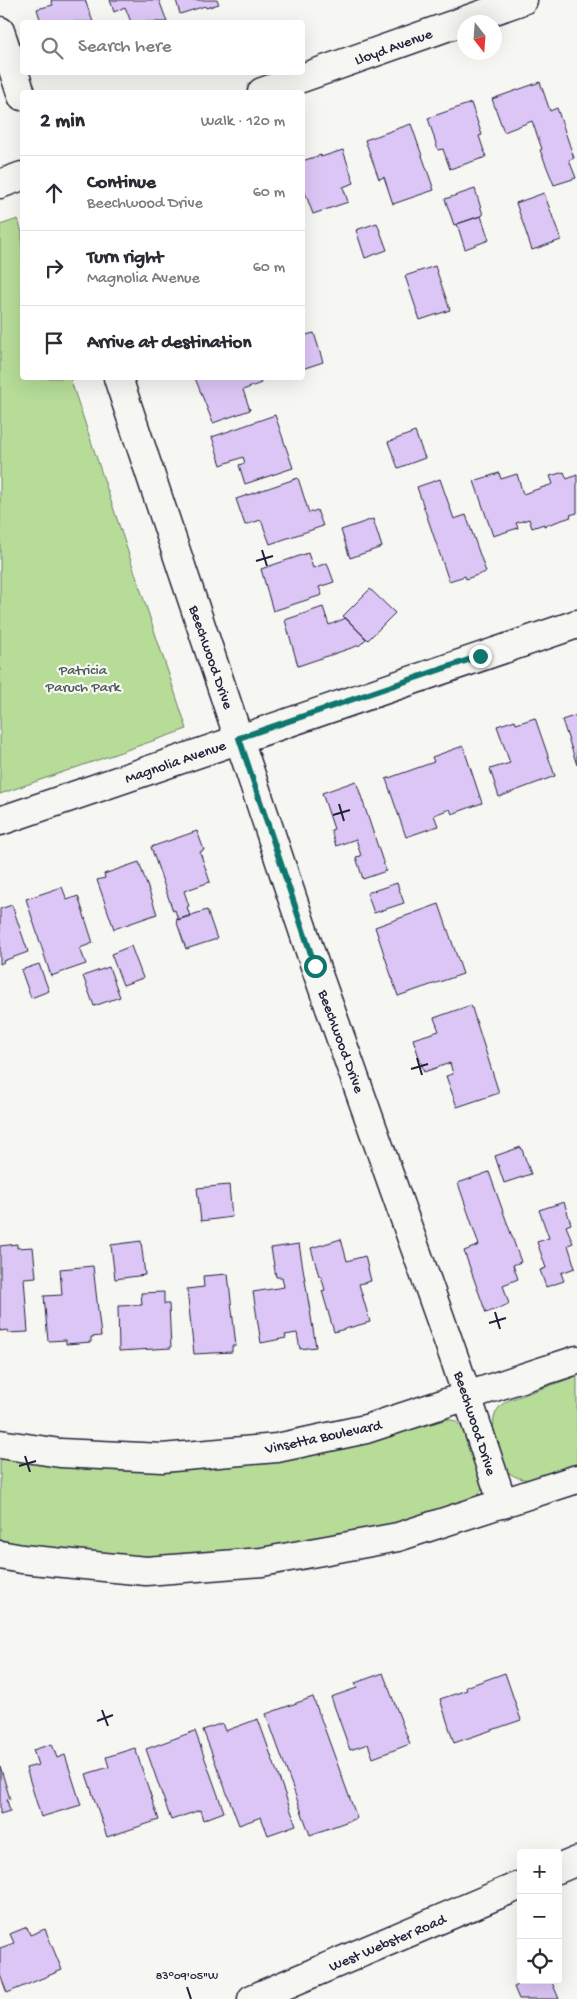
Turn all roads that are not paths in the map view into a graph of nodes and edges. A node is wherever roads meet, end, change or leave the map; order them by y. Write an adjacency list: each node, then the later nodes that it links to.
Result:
1 (523, 0): 4 (street, Lloyd Avenue)
2 (0, 30): 3 (street)
3 (20, 90)
4 (268, 90)
5 (20, 177): 6 (street)
6 (0, 184)
7 (119, 380): 9 (street, Beechwood Drive)
8 (577, 624): 9 (street, Magnolia Avenue)
9 (239, 738): 10 (street, Magnolia Avenue); 12 (street, Beechwood Drive)
10 (0, 821)
11 (577, 1360): 12 (street, Vinsetta Boulevard)
12 (468, 1397): 13 (street, Vinsetta Boulevard); 15 (street, Beechwood Drive)
13 (0, 1444)
14 (577, 1479): 15 (street)
15 (503, 1504): 16 (street)
16 (0, 1554)
17 (577, 1861): 18 (street)
18 (562, 1867)
19 (517, 1887): 20 (street, West Webster Road)
20 (252, 1999)

